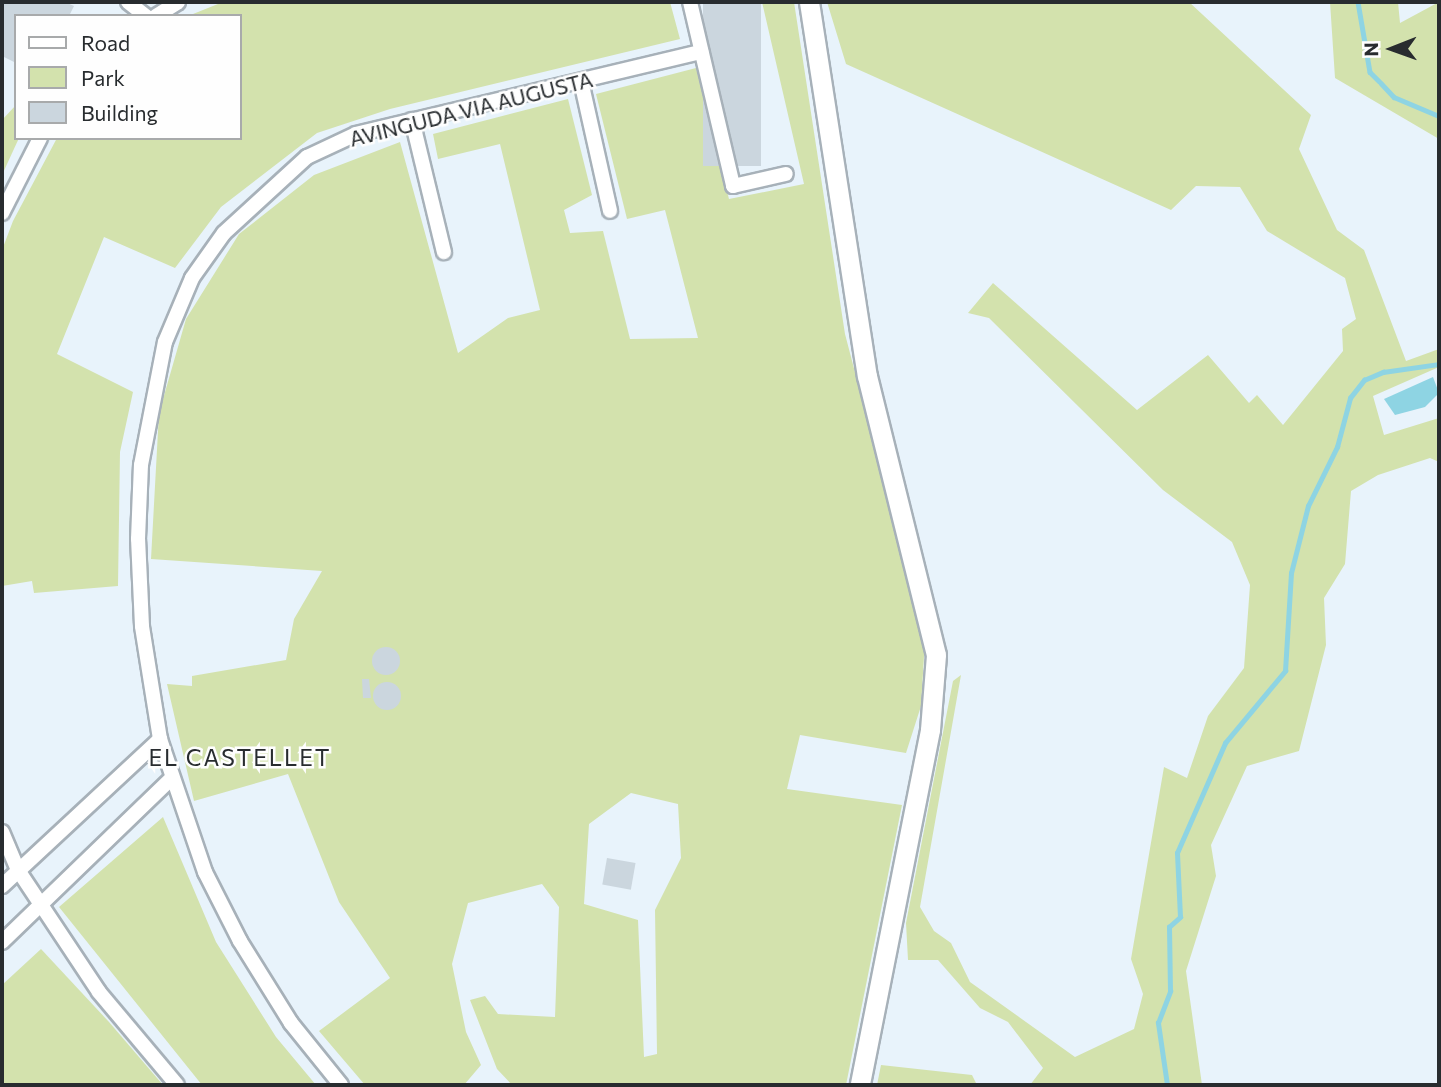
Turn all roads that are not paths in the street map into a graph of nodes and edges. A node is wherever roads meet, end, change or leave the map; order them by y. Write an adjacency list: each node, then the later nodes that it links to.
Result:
1 (128, 2): 5 (street)
2 (178, 2): 6 (street)
3 (690, 2): 7 (street)
4 (809, 2): 24 (main road)
5 (143, 14)
6 (159, 14)
7 (701, 52): 8 (street, AVINGUDA VIA AUGUSTA); 11 (street)
8 (581, 81): 9 (street, AVINGUDA VIA AUGUSTA); 12 (street)
9 (412, 120): 14 (street); 15 (street, AVINGUDA VIA AUGUSTA)
10 (39, 140): 13 (street)
11 (786, 174)
12 (610, 211)
13 (2, 213)
14 (444, 252)
15 (160, 739): 16 (street, AVINGUDA VIA AUGUSTA); 18 (street)
16 (171, 779): 20 (street); 23 (street, AVINGUDA VIA AUGUSTA)
17 (2, 832): 18 (street)
18 (18, 870): 19 (street); 20 (street)
19 (2, 886)
20 (41, 905): 21 (street); 22 (street)
21 (2, 942)
22 (177, 1085)
23 (341, 1085)
24 (860, 1085)

